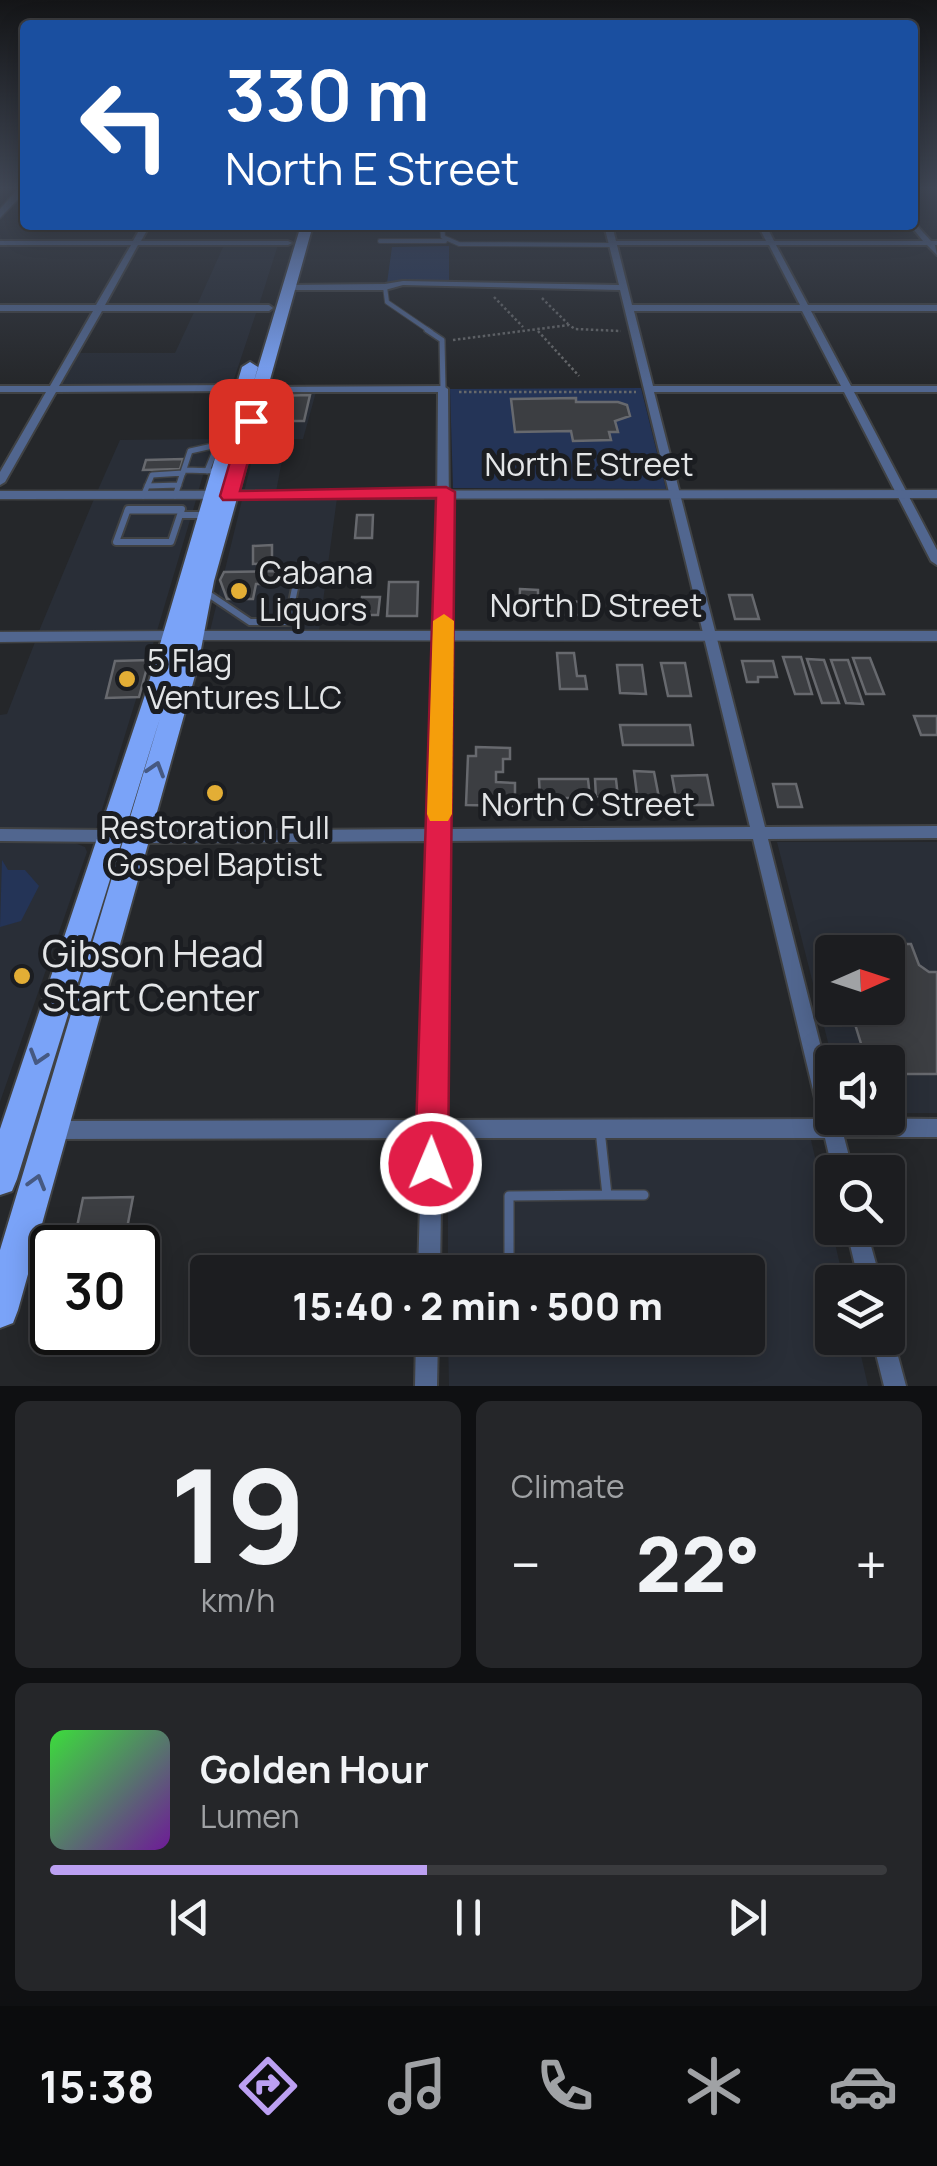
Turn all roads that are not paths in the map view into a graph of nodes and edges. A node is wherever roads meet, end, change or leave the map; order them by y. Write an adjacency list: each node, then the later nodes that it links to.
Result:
1 (129, 255): 11 (street)
2 (284, 255): 12 (main road)
3 (288, 255): 7 (main road)
4 (299, 255): 7 (main road)
5 (615, 255): 9 (street)
6 (777, 255): 14 (street)
7 (290, 287): 8 (street); 16 (main road)
8 (385, 287): 9 (street); 22 (lane)
9 (623, 288): 13 (street)
10 (0, 308): 11 (street)
11 (99, 308): 12 (street); 18 (street)
12 (268, 308): 16 (main road); 19 (main road)
13 (628, 308): 14 (street); 23 (street)
14 (805, 308): 15 (street); 20 (street)
15 (937, 308)
16 (273, 346): 19 (main road)
17 (0, 389): 18 (street)
18 (52, 389): 19 (street); 26 (street)
19 (252, 389): 22 (street); 24 (main road); 30 (main road)
20 (847, 389): 21 (street); 23 (street); 31 (street)
21 (937, 389)
22 (443, 390): 28 (street)
23 (648, 390): 29 (street)
24 (223, 444): 25 (lane); 30 (main road)
25 (183, 472): 27 (lane); 30 (lane); 34 (lane)
26 (0, 482)
27 (145, 491): 33 (street, North E Street); 34 (street, North E Street)
28 (446, 492): 29 (street, North E Street); 30 (street, North E Street); 40 (street)
29 (675, 492): 31 (street, North E Street); 41 (street)
30 (209, 494): 34 (street, North E Street); 34 (lane); 34 (lane); 37 (main road); 39 (main road)
31 (902, 494): 32 (street, North E Street); 35 (street)
32 (937, 494)
33 (0, 495)
34 (170, 497)
35 (937, 560)
36 (296, 583): 38 (lane)
37 (203, 590): 38 (lane); 39 (main road)
38 (265, 629): 39 (street, North D Street); 40 (street, North D Street)
39 (184, 636): 43 (street, North D Street); 48 (main road)
40 (444, 636): 41 (street, North D Street); 46 (street)
41 (710, 636): 42 (street, North D Street); 44 (street)
42 (937, 636)
43 (0, 637)
44 (758, 832): 45 (street, North C Street); 46 (street, North C Street); 49 (street)
45 (937, 832)
46 (439, 833): 48 (street, North C Street); 50 (street)
47 (0, 836): 48 (street, North C Street)
48 (121, 836): 55 (main road); 56 (main road, one-way to 56)
49 (815, 1060)
50 (432, 1128): 54 (street); 55 (street); 60 (street)
51 (815, 1128): 54 (street)
52 (905, 1128): 53 (street)
53 (937, 1128)
54 (600, 1129): 58 (lane)
55 (52, 1130): 62 (main road, one-way to 55)
56 (7, 1131): 57 (main road)
57 (0, 1178)
58 (607, 1194): 59 (lane); 61 (lane)
59 (644, 1195)
60 (429, 1255)
61 (509, 1255)
62 (0, 1310)
63 (427, 1355): 65 (street)
64 (887, 1355): 66 (street)
65 (426, 1386)
66 (895, 1386)

